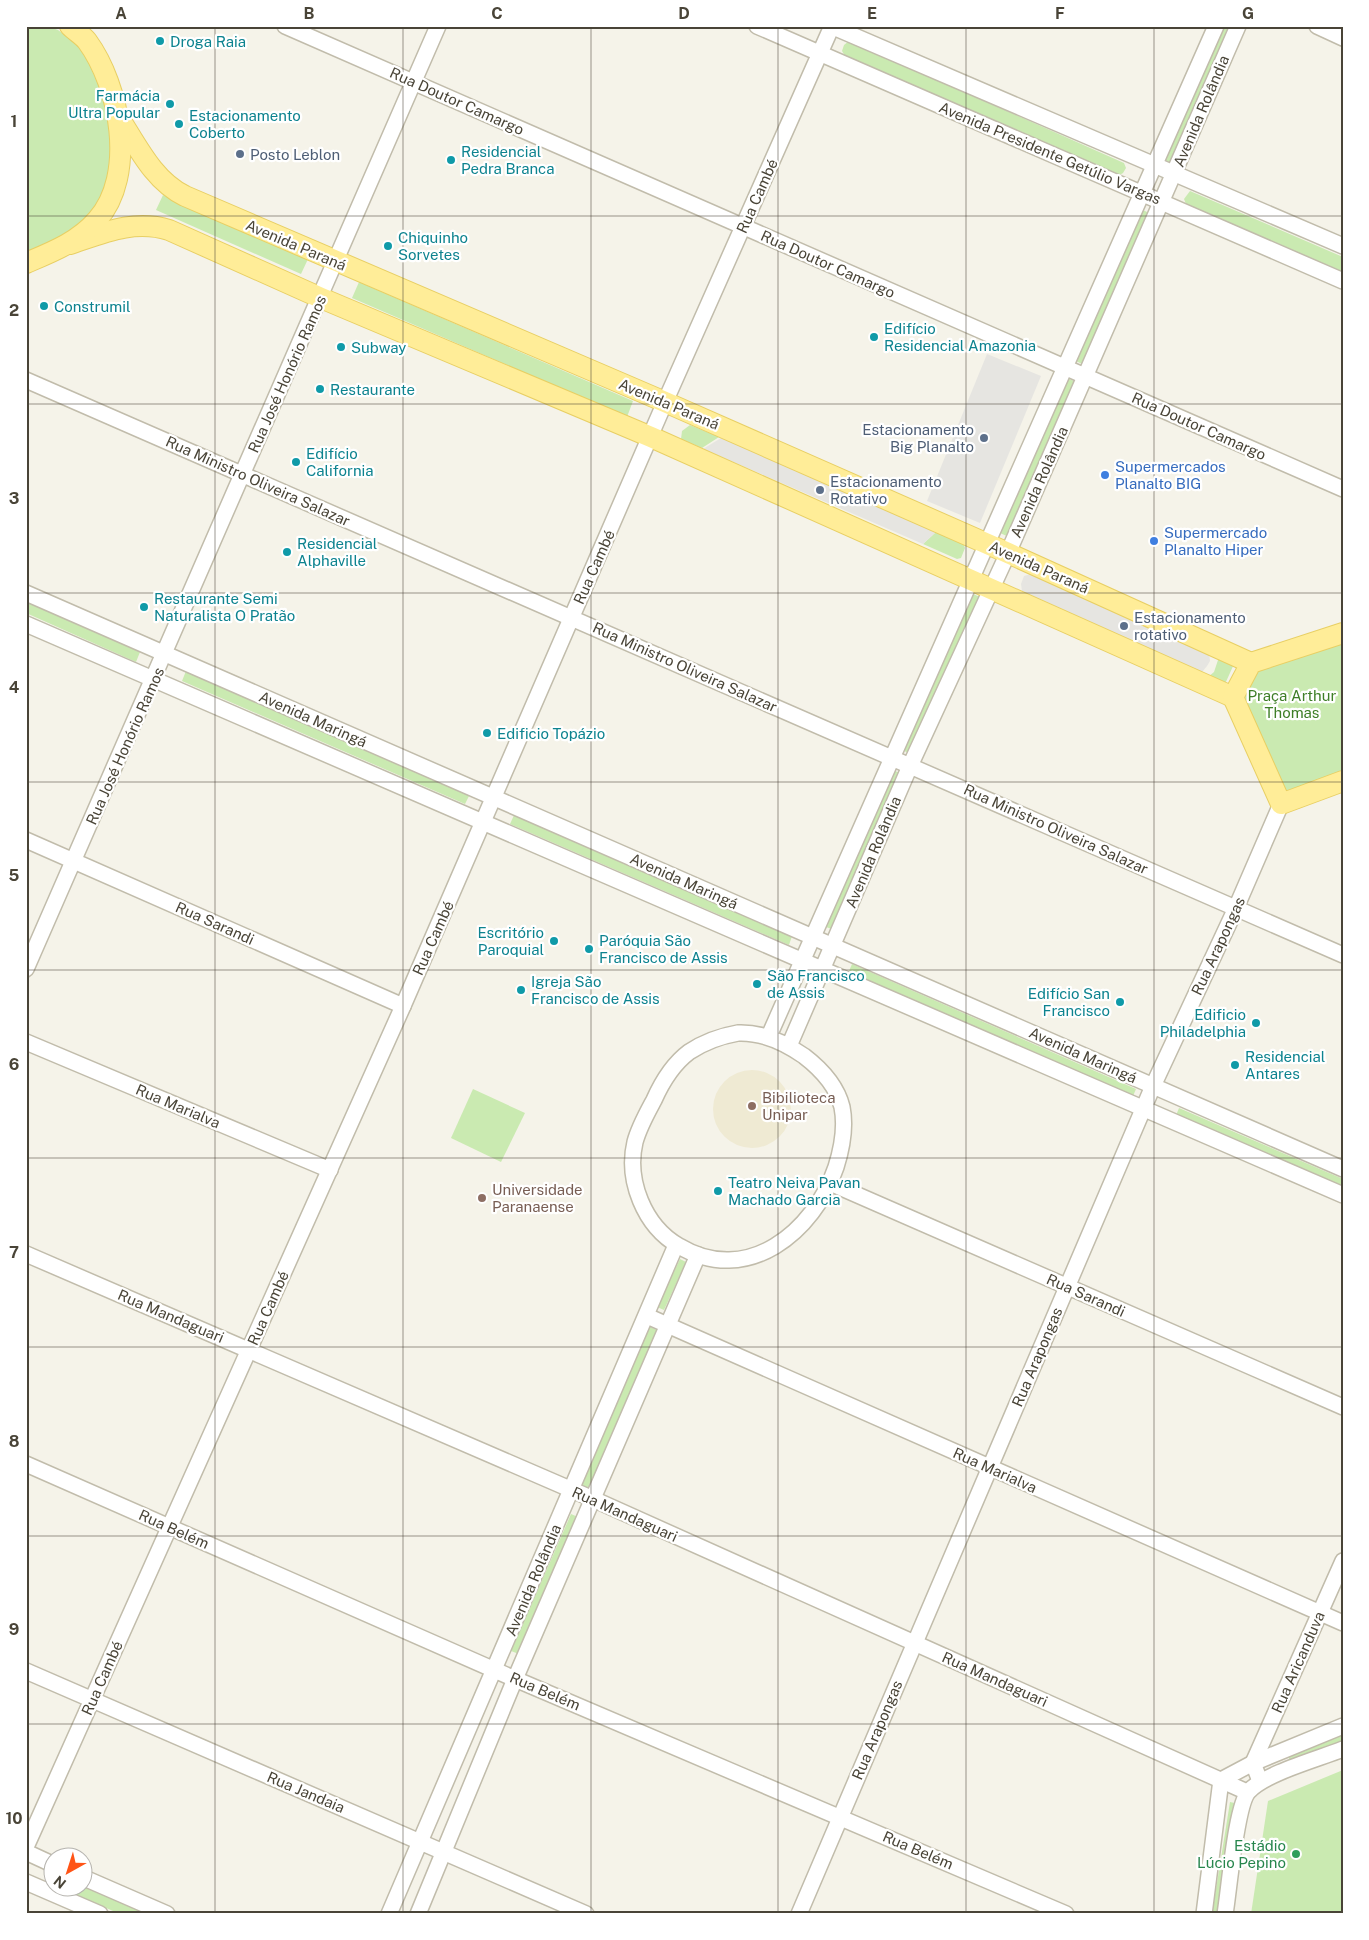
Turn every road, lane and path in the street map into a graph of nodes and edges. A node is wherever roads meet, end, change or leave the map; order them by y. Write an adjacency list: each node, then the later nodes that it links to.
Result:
1 (70, 26): 12 (main road)
2 (286, 26): 11 (street, Rua Doutor Camargo)
3 (438, 26): 11 (street, Rua José Honório Ramos)
4 (756, 26): 10 (street, Avenida Presidente Getúlio Vargas)
5 (832, 26): 10 (street, Rua Cambé); 13 (street, Avenida Presidente Getúlio Vargas)
6 (1216, 26): 13 (street, Avenida Rolândia)
7 (1238, 26): 14 (street, Avenida Rolândia)
8 (1317, 26): 9 (street)
9 (1343, 38)
10 (820, 53): 15 (street, Avenida Presidente Getúlio Vargas); 17 (street, Rua Cambé)
11 (414, 82): 17 (street, Rua Doutor Camargo); 20 (street, Rua José Honório Ramos)
12 (116, 113): 18 (main road); 20 (main road, Avenida Paraná)
13 (1154, 164): 14 (street, Avenida Presidente Getúlio Vargas); 15 (street, Avenida Rolândia)
14 (1175, 174): 16 (street, Avenida Rolândia); 19 (street, Avenida Presidente Getúlio Vargas)
15 (1141, 193): 16 (street, Avenida Presidente Getúlio Vargas); 24 (street, Avenida Rolândia)
16 (1163, 202): 22 (street, Avenida Presidente Getúlio Vargas); 25 (street, Avenida Rolândia)
17 (744, 227): 24 (street, Rua Doutor Camargo); 27 (street, Rua Cambé)
18 (70, 244): 21 (main road); 23 (main road)
19 (1343, 246)
20 (336, 262): 23 (street, Rua José Honório Ramos); 27 (main road, Avenida Paraná)
21 (26, 264)
22 (1343, 281)
23 (321, 298): 28 (main road); 29 (street, Rua José Honório Ramos)
24 (1064, 367): 25 (street, Rua Doutor Camargo); 31 (street, Avenida Rolândia)
25 (1085, 376): 30 (street, Rua Doutor Camargo); 32 (street, Avenida Rolândia)
26 (26, 380): 29 (street, Rua Ministro Oliveira Salazar)
27 (665, 402): 28 (street, Rua Cambé); 31 (main road, Avenida Paraná)
28 (651, 436): 33 (main road); 36 (street, Rua Cambé)
29 (243, 474): 36 (street, Rua Ministro Oliveira Salazar); 39 (street, Rua José Honório Ramos)
30 (1343, 488)
31 (986, 543): 32 (main road, Avenida Paraná); 33 (street, Avenida Rolândia)
32 (1008, 552): 34 (street, Avenida Rolândia); 40 (main road, Avenida Paraná)
33 (970, 579): 34 (main road); 43 (street, Avenida Rolândia)
34 (991, 589): 42 (main road); 44 (street, Avenida Rolândia)
35 (27, 595): 39 (street, Avenida Maringá)
36 (572, 618): 43 (street, Rua Ministro Oliveira Salazar); 46 (street, Rua Cambé)
37 (26, 624): 41 (street, Avenida Maringá)
38 (1343, 633): 40 (main road)
39 (165, 654): 41 (street, Rua José Honório Ramos); 46 (street, Avenida Maringá)
40 (1251, 663): 42 (main road)
41 (154, 680): 48 (street, Avenida Maringá); 50 (street, Rua José Honório Ramos)
42 (1233, 697): 47 (main road)
43 (892, 758): 44 (street, Rua Ministro Oliveira Salazar); 52 (street, Avenida Rolândia)
44 (910, 766): 51 (street, Rua Ministro Oliveira Salazar); 53 (street, Avenida Rolândia)
45 (1343, 781): 47 (main road)
46 (494, 798): 48 (street, Rua Cambé); 52 (street, Avenida Maringá)
47 (1281, 804): 51 (street, Rua Arapongas)
48 (483, 824): 55 (street, Avenida Maringá); 58 (street, Rua Cambé)
49 (26, 840): 50 (street, Rua Sarandi)
50 (74, 861): 56 (street, Rua José Honório Ramos); 58 (street, Rua Sarandi)
51 (1236, 908): 54 (street, Rua Ministro Oliveira Salazar); 62 (street, Rua Arapongas)
52 (813, 938): 53 (street, Avenida Maringá); 55 (street, Avenida Rolândia)
53 (833, 946): 57 (street, Avenida Rolândia); 62 (street, Avenida Maringá)
54 (1343, 955)
55 (802, 962): 57 (street, Avenida Maringá); 59 (street, Avenida Rolândia)
56 (26, 970)
57 (822, 970): 61 (street, Avenida Rolândia); 63 (street, Avenida Maringá)
58 (403, 1006): 67 (street, Rua Cambé)
59 (769, 1036): 61 (street); 70 (street)
60 (26, 1042): 67 (street, Rua Marialva)
61 (789, 1046): 68 (street)
62 (1153, 1086): 63 (street, Rua Arapongas); 64 (street, Avenida Maringá)
63 (1143, 1109): 65 (street, Avenida Maringá); 73 (street, Rua Arapongas)
64 (1253, 1130): 65 (street); 66 (street, Avenida Maringá)
65 (1245, 1153): 69 (street, Avenida Maringá)
66 (1343, 1169)
67 (330, 1170): 76 (street, Rua Cambé)
68 (830, 1183): 72 (street); 73 (street, Rua Sarandi)
69 (1343, 1195)
70 (676, 1245): 72 (street); 74 (street, Avenida Rolândia)
71 (26, 1254): 76 (street, Rua Mandaguari)
72 (698, 1255): 75 (street, Avenida Rolândia)
73 (1067, 1287): 77 (street, Rua Sarandi); 79 (street, Rua Arapongas)
74 (647, 1316): 75 (street, Rua Marialva); 80 (street, Avenida Rolândia)
75 (668, 1325): 79 (street, Rua Marialva); 81 (street, Avenida Rolândia)
76 (249, 1350): 80 (street, Rua Mandaguari); 82 (street, Rua Cambé)
77 (1343, 1407)
78 (26, 1464): 82 (street, Rua Belém)
79 (990, 1467): 84 (street, Rua Marialva); 86 (street, Rua Arapongas)
80 (572, 1490): 81 (street, Rua Mandaguari); 87 (street, Avenida Rolândia)
81 (593, 1499): 86 (street, Rua Mandaguari); 89 (street, Avenida Rolândia)
82 (170, 1527): 87 (street, Rua Belém); 90 (street, Rua Cambé)
83 (1343, 1561): 84 (street, Rua Aricanduva)
84 (1320, 1613): 85 (street, Rua Marialva); 94 (street, Rua Aricanduva)
85 (1343, 1623)
86 (915, 1643): 96 (street, Rua Mandaguari); 99 (street, Rua Arapongas)
87 (495, 1669): 89 (street, Rua Belém); 100 (street, Avenida Rolândia)
88 (26, 1671): 90 (street, Rua Jandaia)
89 (515, 1679): 99 (street, Rua Belém); 103 (street, Avenida Rolândia)
90 (92, 1699): 100 (street, Rua Jandaia); 101 (street, Rua Cambé)
91 (1343, 1726): 93 (street)
92 (1343, 1750): 95 (street)
93 (1277, 1753): 94 (street); 95 (street)
94 (1253, 1763): 96 (street); 97 (street)
95 (1286, 1771): 97 (street)
96 (1221, 1780): 98 (street, Rua Mandaguari); 114 (street)
97 (1260, 1781): 98 (street)
98 (1247, 1792): 115 (street)
99 (840, 1817): 112 (street, Rua Arapongas); 113 (street, Rua Belém)
100 (420, 1841): 103 (street, Rua Jandaia); 109 (street, Avenida Rolândia)
101 (26, 1847)
102 (26, 1852): 104 (street)
103 (444, 1852): 110 (street, Avenida Rolândia); 111 (street, Rua Jandaia)
104 (42, 1859)
105 (92, 1881): 108 (street)
106 (26, 1882): 107 (street)
107 (100, 1914)
108 (167, 1914)
109 (389, 1914)
110 (418, 1914)
111 (586, 1914)
112 (799, 1914)
113 (1066, 1914)
114 (1204, 1914)
115 (1225, 1914)

